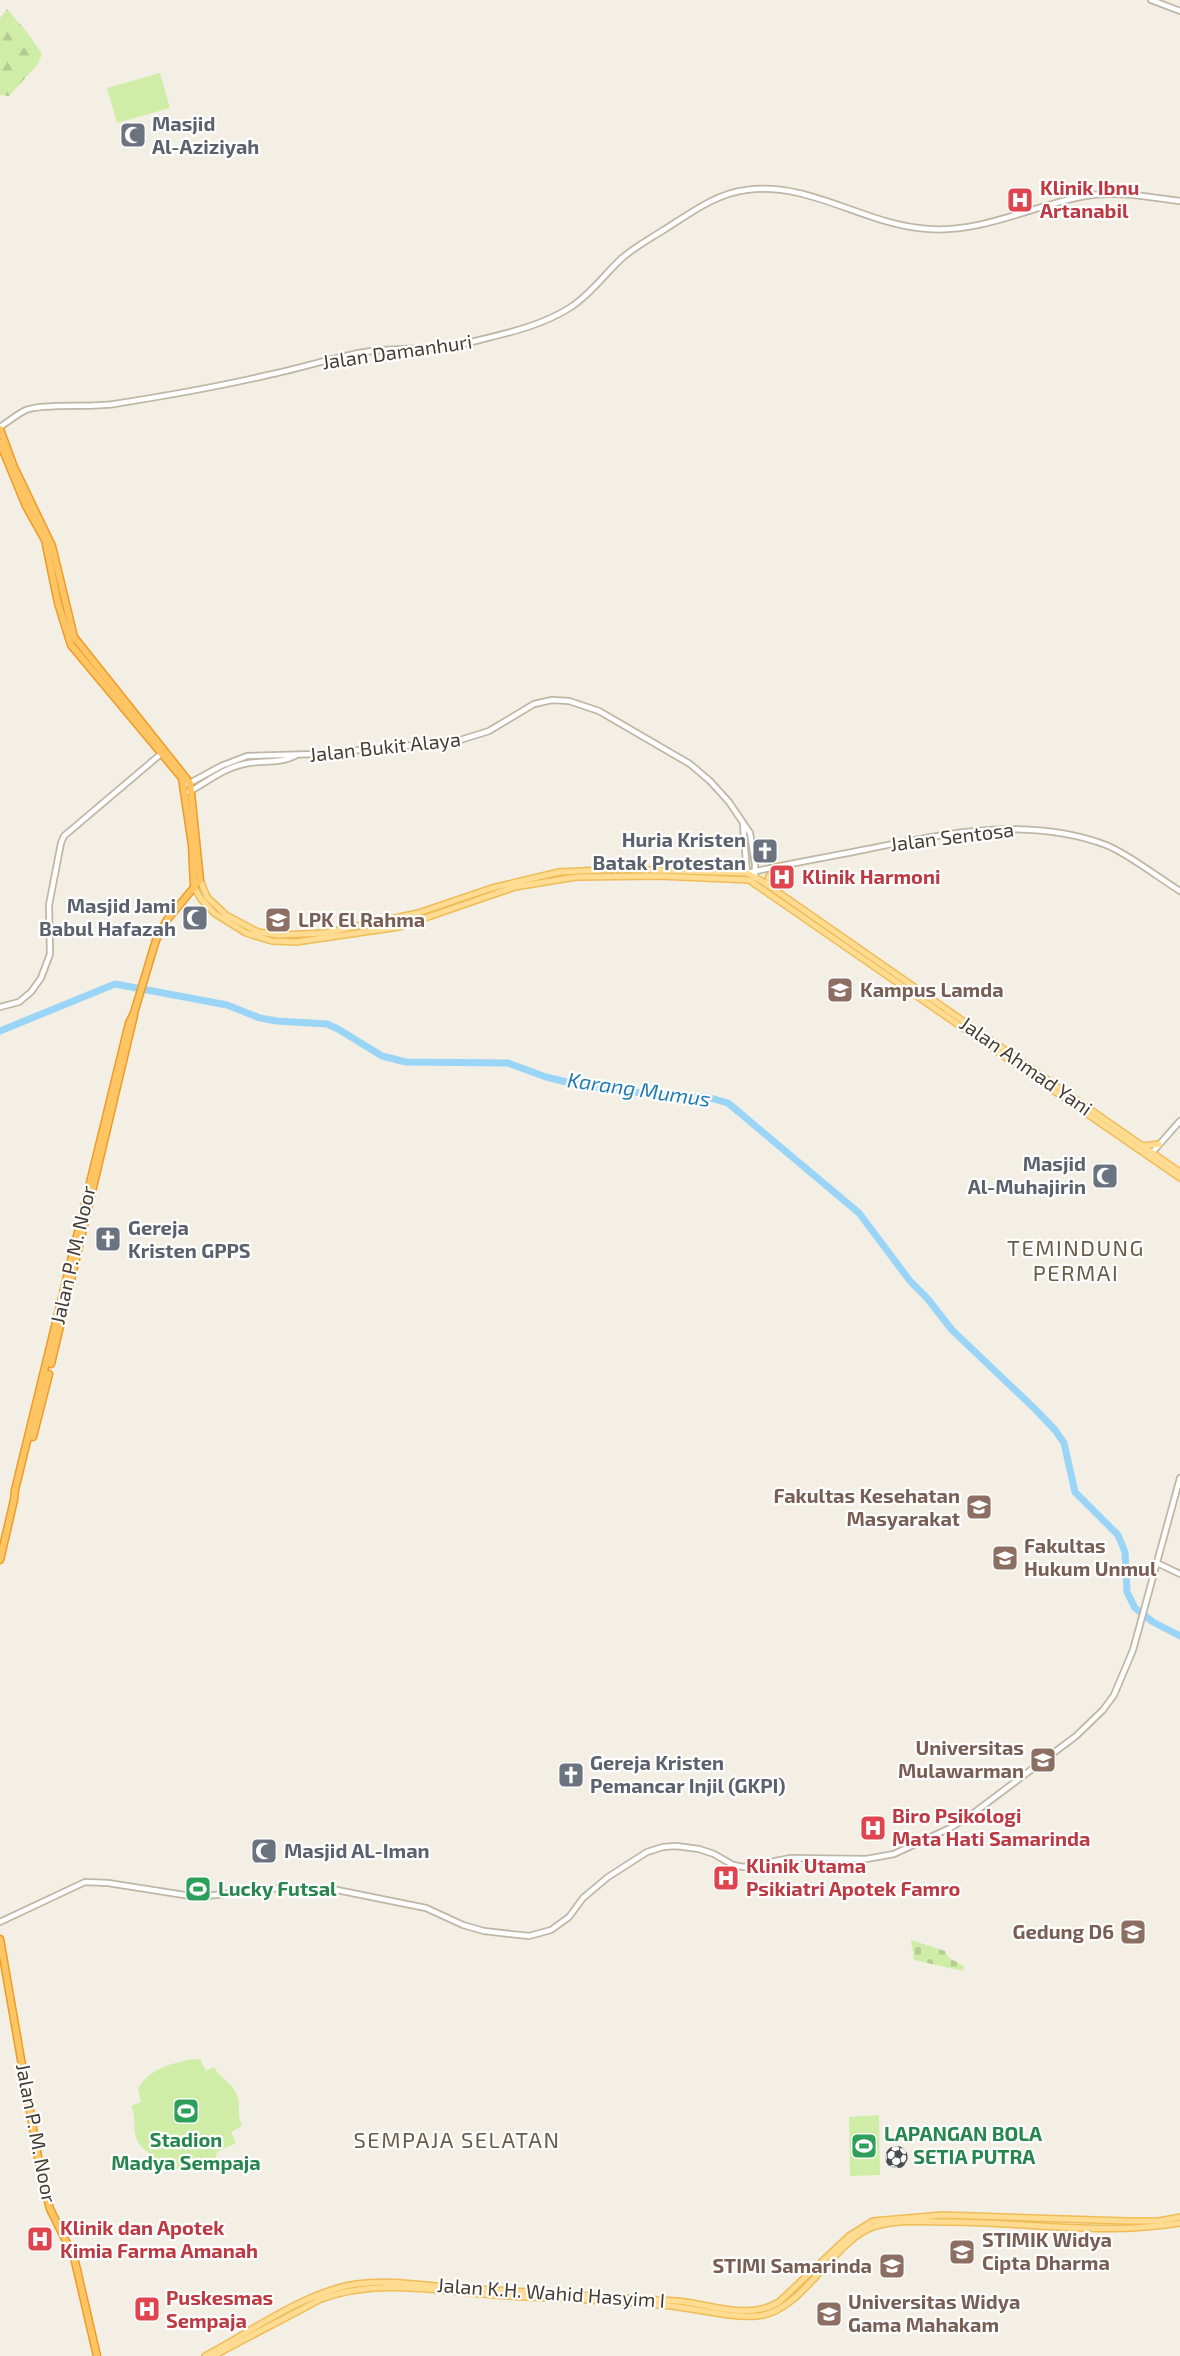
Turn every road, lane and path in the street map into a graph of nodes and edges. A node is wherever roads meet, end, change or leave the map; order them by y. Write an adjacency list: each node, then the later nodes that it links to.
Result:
1 (1151, 0): 2 (street)
2 (1180, 11)
3 (1180, 201): 4 (street, Jalan Damanhuri)
4 (0, 428): 6 (highway)
5 (0, 443): 6 (highway)
6 (51, 549): 7 (highway); 13 (highway)
7 (162, 753): 14 (highway); 25 (street)
8 (256, 755): 9 (street, Jalan Bukit Alaya); 10 (street); 11 (street, Jalan Bukit Alaya)
9 (298, 755): 10 (street, Jalan Bukit Alaya); 16 (street, Jalan Bukit Alaya)
10 (257, 762): 12 (street, Jalan Bukit Alaya)
11 (204, 775): 12 (street); 13 (street, Jalan Bukit Alaya)
12 (207, 781): 15 (street, Jalan Bukit Alaya)
13 (190, 783): 14 (street, Jalan Bukit Alaya); 15 (highway)
14 (183, 787): 15 (highway)
15 (188, 793): 21 (highway); 23 (highway)
16 (743, 824): 18 (street, Jalan Bukit Alaya); 20 (street, Jalan Bukit Alaya)
17 (779, 867): 20 (street, Jalan Sentosa); 22 (main road); 24 (street, Jalan Sentosa)
18 (747, 873): 19 (main road); 20 (main road)
19 (546, 878): 20 (main road); 21 (main road); 23 (main road)
20 (756, 879): 22 (main road, Jalan Ahmad Yani); 29 (main road, Jalan Ahmad Yani)
21 (200, 880): 23 (highway, Jalan P. M. Noor)
22 (767, 885): 28 (main road, Jalan Ahmad Yani)
23 (194, 887): 33 (highway, Jalan P. M. Noor)
24 (1180, 891)
25 (0, 1007)
26 (1180, 1121): 27 (street)
27 (1159, 1144): 28 (main road); 29 (street)
28 (1141, 1146): 29 (main road, Jalan Ahmad Yani)
29 (1150, 1155): 30 (main road, Jalan Ahmad Yani); 31 (main road, Jalan Ahmad Yani)
30 (1180, 1172)
31 (1180, 1178)
32 (1180, 1478): 34 (street)
33 (0, 1560)
34 (1157, 1563): 35 (street); 36 (street)
35 (1180, 1574)
36 (0, 1922)
37 (0, 1939): 42 (highway, Jalan P. M. Noor)
38 (1180, 2217): 39 (main road)
39 (998, 2220): 40 (main road); 41 (main road, Jalan K.H. Wahid Hasyim I)
40 (1180, 2223)
41 (278, 2319): 43 (main road, Jalan K.H. Wahid Hasyim I); 44 (main road, Jalan K.H. Wahid Hasyim I)
42 (97, 2356)
43 (205, 2356)
44 (213, 2356)

